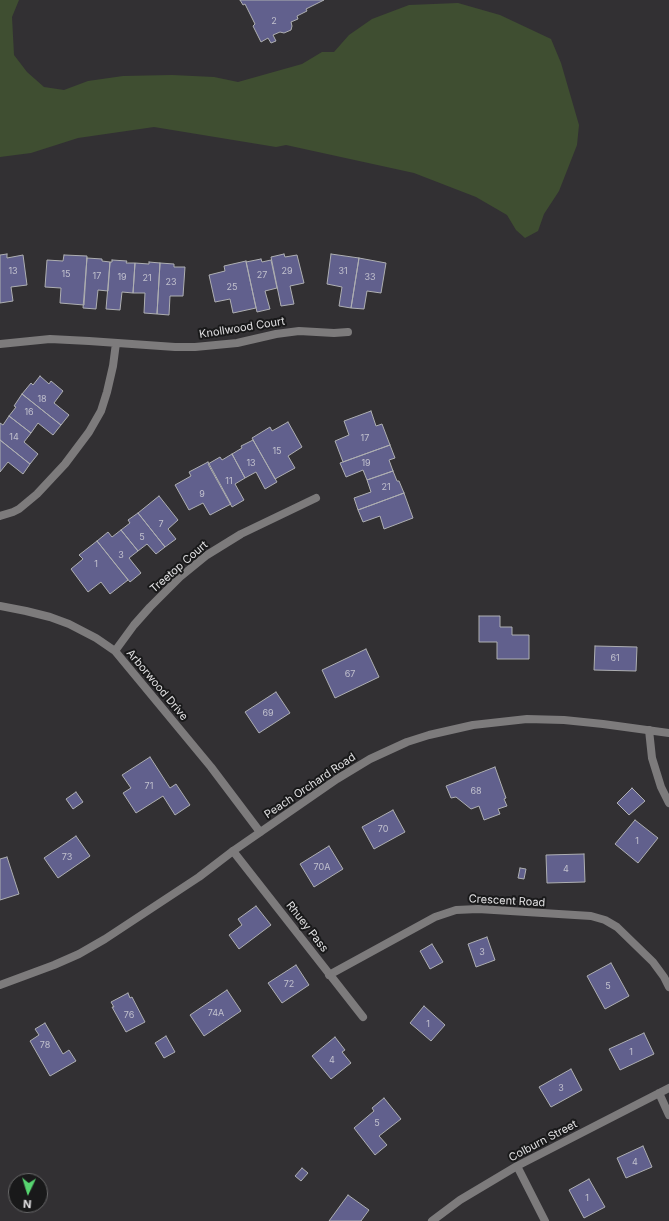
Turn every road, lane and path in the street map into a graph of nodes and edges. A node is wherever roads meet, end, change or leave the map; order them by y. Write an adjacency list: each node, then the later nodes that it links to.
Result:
1 (348, 332): 2 (street, Knollwood Court)
2 (116, 343): 3 (street, Knollwood Court); 5 (street)
3 (0, 344)
4 (316, 498): 7 (street, Treetop Court)
5 (0, 516)
6 (0, 606): 7 (street, Arborwood Drive)
7 (115, 651): 11 (street, Arborwood Drive)
8 (649, 730): 9 (street, Peach Orchard Road); 10 (street); 11 (street, Peach Orchard Road)
9 (669, 733)
10 (669, 803)
11 (260, 832): 12 (street, Peach Orchard Road)
12 (233, 851): 13 (street, Rhuey Pass); 14 (street, Peach Orchard Road)
13 (329, 975): 15 (street, Crescent Road); 16 (street, Rhuey Pass)
14 (0, 985)
15 (669, 987)
16 (362, 1017)
17 (669, 1088): 18 (street, Colburn Street)
18 (659, 1093): 19 (street); 20 (street, Colburn Street)
19 (669, 1115)
20 (517, 1166): 21 (street, Colburn Street); 22 (street)
21 (432, 1221)
22 (545, 1221)

